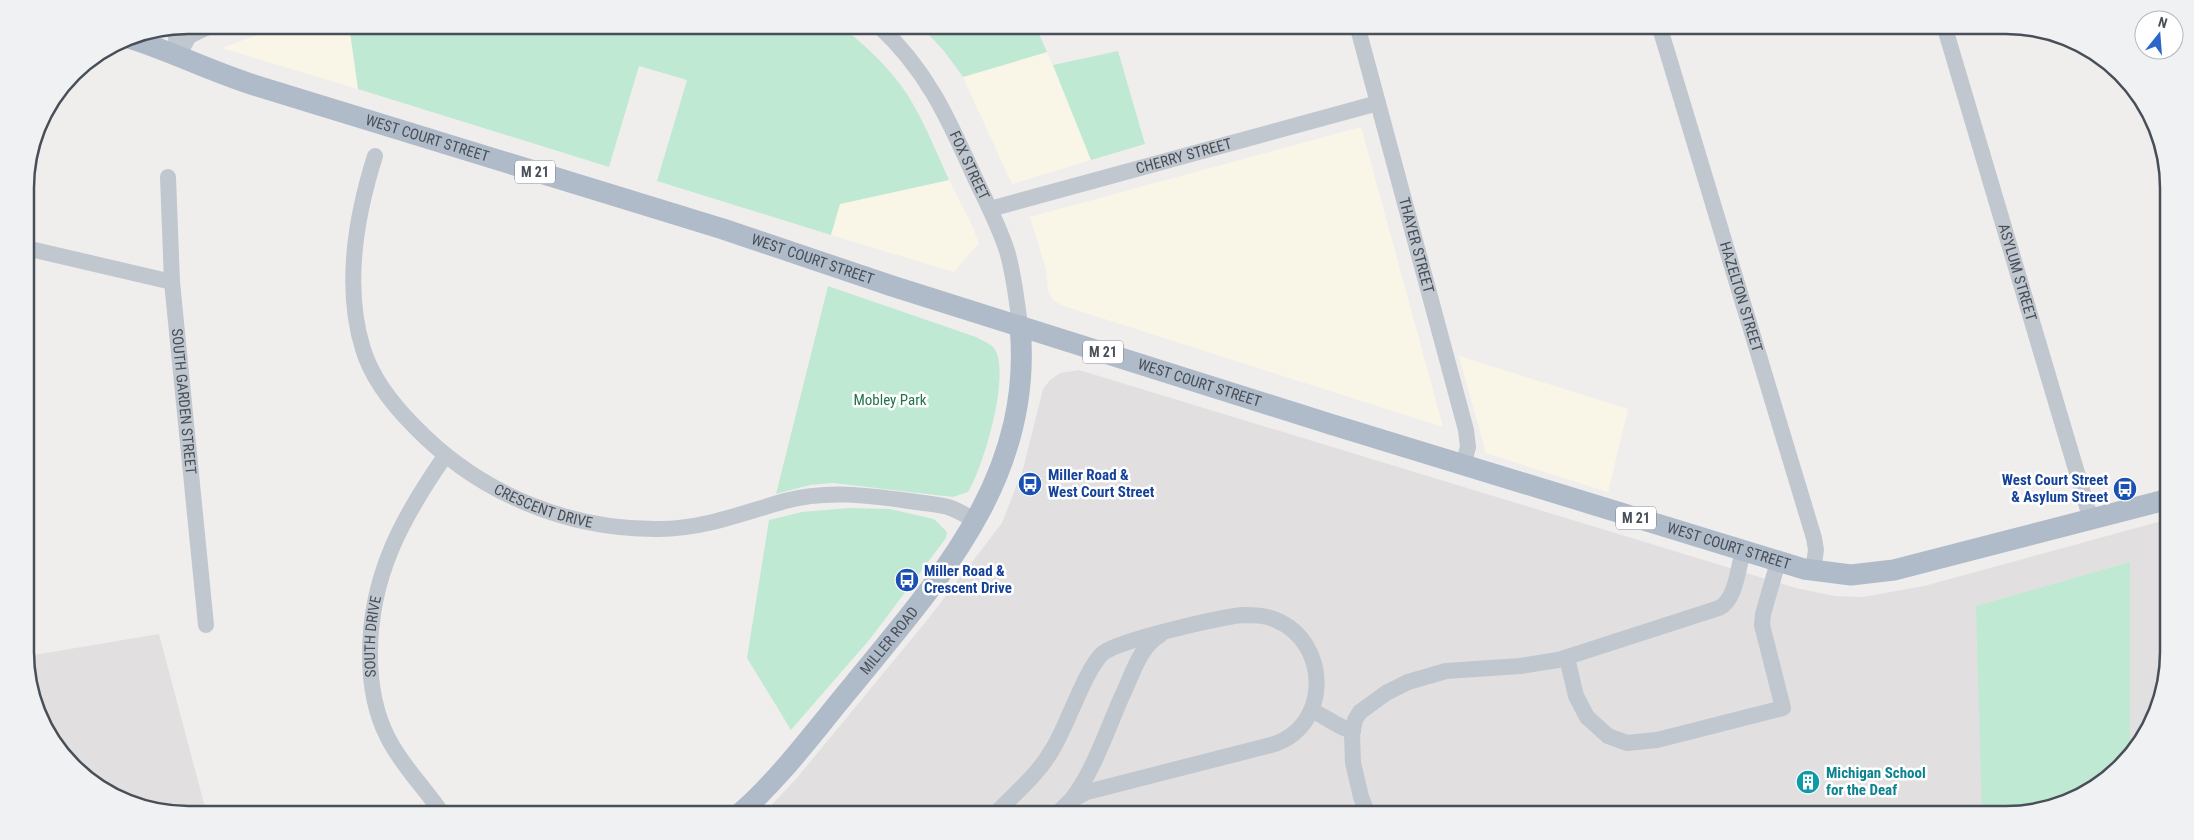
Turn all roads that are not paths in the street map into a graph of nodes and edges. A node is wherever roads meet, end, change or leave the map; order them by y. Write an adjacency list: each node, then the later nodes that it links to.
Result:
1 (176, 34): 8 (street)
2 (193, 34): 8 (street)
3 (887, 34): 12 (street, FOX STREET)
4 (1359, 34): 9 (street, THAYER STREET)
5 (1662, 34): 23 (street, HAZELTON STREET)
6 (1947, 34): 19 (street, ASYLUM STREET)
7 (139, 42): 8 (main road, WEST COURT STREET / M 21)
8 (178, 56): 15 (main road, WEST COURT STREET / M 21)
9 (1378, 103): 12 (street, CHERRY STREET); 17 (street, THAYER STREET)
10 (375, 156): 16 (street, CRESCENT DRIVE)
11 (168, 177): 14 (street, SOUTH GARDEN STREET)
12 (990, 209): 15 (street, FOX STREET)
13 (34, 250): 14 (street)
14 (172, 282): 24 (street, SOUTH GARDEN STREET)
15 (1020, 326): 17 (main road, WEST COURT STREET / M 21); 20 (main road, MILLER ROAD)
16 (445, 456): 20 (street, CRESCENT DRIVE); 30 (street, SOUTH DRIVE)
17 (1463, 465): 21 (main road, WEST COURT STREET / M 21)
18 (2160, 501): 19 (main road, WEST COURT STREET / M 21)
19 (2091, 520): 23 (main road, WEST COURT STREET / M 21)
20 (976, 521): 31 (main road, MILLER ROAD)
21 (1743, 551): 22 (main road, WEST COURT STREET / M 21); 26 (street)
22 (1778, 562): 23 (main road, WEST COURT STREET / M 21); 26 (street)
23 (1813, 570)
24 (206, 625)
25 (1164, 633): 27 (street); 29 (street); 32 (street)
26 (1567, 658): 28 (street)
27 (1312, 711): 28 (street); 29 (street)
28 (1352, 731): 34 (street)
29 (1070, 801): 33 (street)
30 (436, 806)
31 (747, 806)
32 (1003, 806)
33 (1065, 806)
34 (1364, 806)

